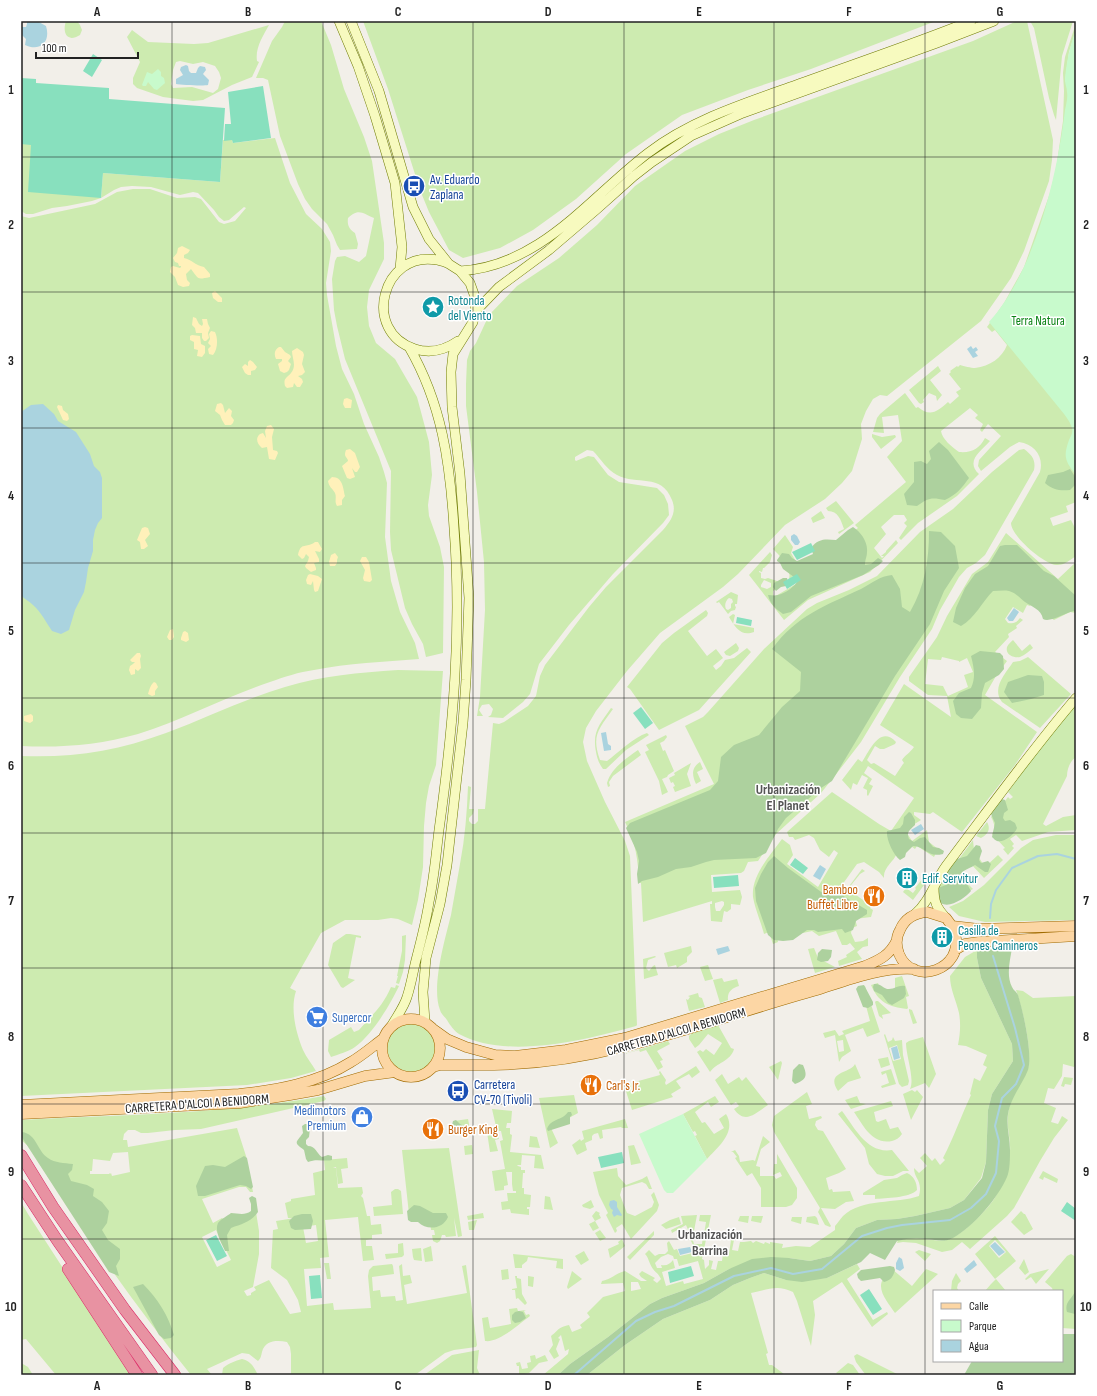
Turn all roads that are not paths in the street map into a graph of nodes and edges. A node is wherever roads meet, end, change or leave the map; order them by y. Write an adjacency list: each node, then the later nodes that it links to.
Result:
1 (339, 21): 6 (main road)
2 (351, 21): 5 (main road)
3 (971, 21): 7 (main road)
4 (994, 21): 8 (main road)
5 (449, 264): 6 (main road); 7 (main road)
6 (400, 269): 10 (main road)
7 (460, 271): 8 (main road)
8 (475, 312): 9 (main road)
9 (461, 339): 10 (main road); 20 (main road)
10 (409, 347): 21 (main road)
11 (1076, 698): 12 (main road)
12 (934, 886): 13 (main road); 14 (main road)
13 (915, 914): 14 (main road); 17 (main road)
14 (949, 922): 15 (main road); 18 (main road)
15 (1076, 926)
16 (1076, 936): 18 (main road)
17 (897, 940): 19 (main road); 22 (main road, CARRETERA D'ALCOI A BENIDORM)
18 (956, 950): 19 (main road)
19 (914, 969): 24 (main road, CARRETERA D'ALCOI A BENIDORM)
20 (425, 1022): 21 (main road); 22 (main road)
21 (392, 1025): 23 (main road)
22 (433, 1029): 24 (main road)
23 (384, 1038): 25 (main road); 26 (main road, CARRETERA D'ALCOI A BENIDORM)
24 (433, 1067): 25 (main road)
25 (395, 1072): 27 (main road, CARRETERA D'ALCOI A BENIDORM)
26 (21, 1105)
27 (21, 1114)
28 (21, 1155): 32 (highway)
29 (21, 1185): 30 (highway); 31 (highway)
30 (137, 1375)
31 (152, 1375)
32 (175, 1375)

